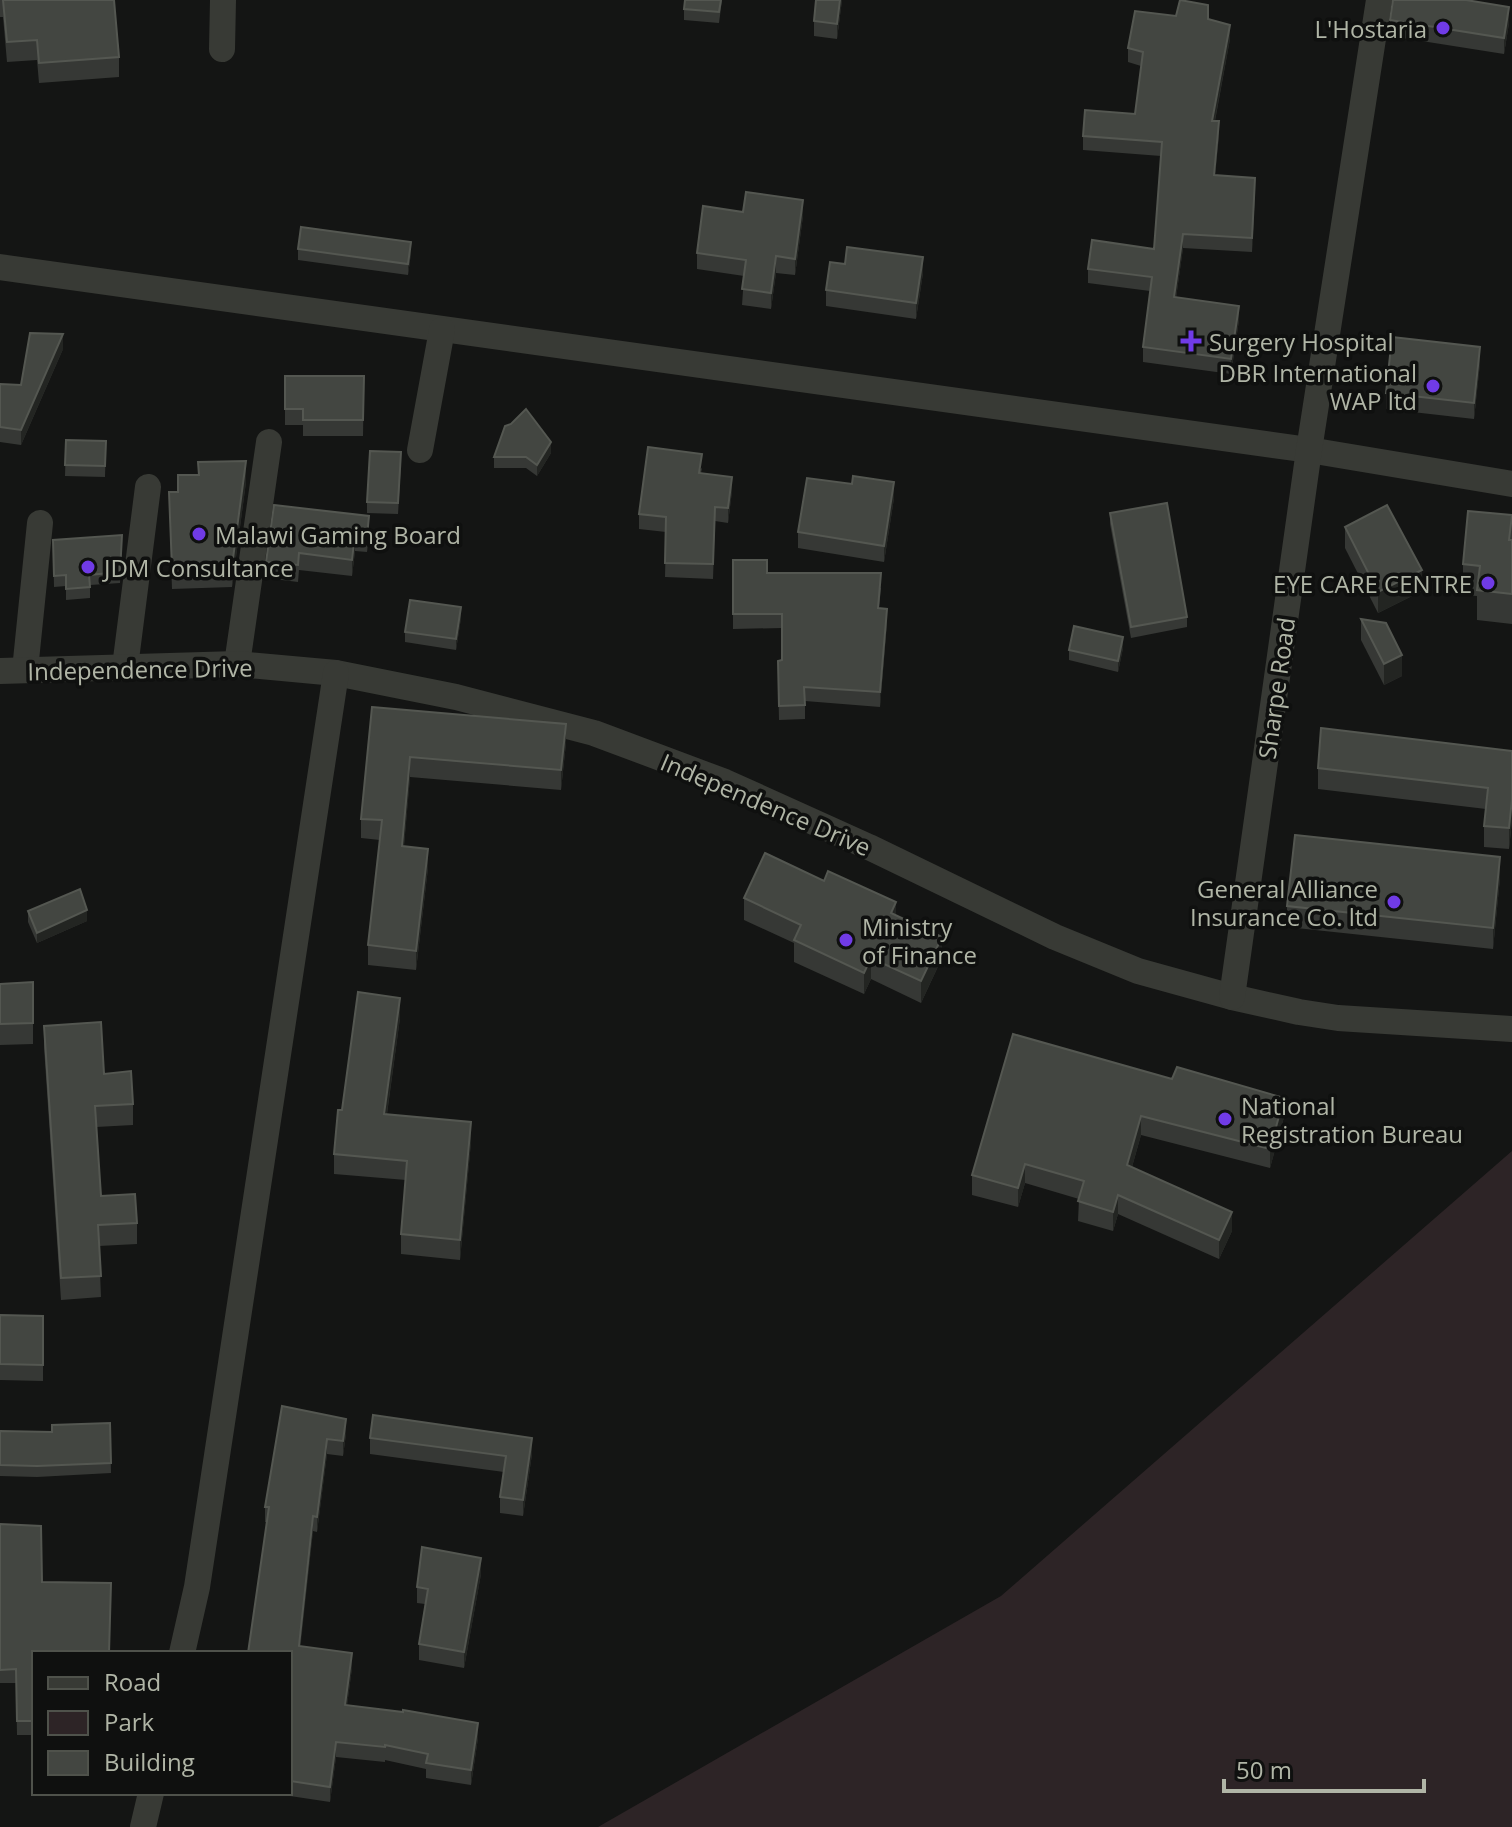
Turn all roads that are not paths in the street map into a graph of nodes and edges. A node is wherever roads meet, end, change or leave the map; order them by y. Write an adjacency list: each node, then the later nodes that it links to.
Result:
1 (223, 0): 3 (street)
2 (1379, 0): 8 (street, Sharpe Road)
3 (222, 49)
4 (0, 267): 5 (street)
5 (442, 330): 7 (street); 8 (street)
6 (269, 442): 12 (street)
7 (420, 450)
8 (1309, 450): 9 (street); 16 (street, Sharpe Road)
9 (1512, 484)
10 (148, 487): 13 (street)
11 (40, 523): 14 (street)
12 (237, 664): 13 (street, Independence Drive); 15 (street, Independence Drive)
13 (125, 667): 14 (street, Independence Drive)
14 (13, 670)
15 (336, 673): 16 (street, Independence Drive); 18 (street)
16 (1232, 997): 17 (street, Independence Drive)
17 (1512, 1029)
18 (182, 1651)
19 (151, 1795): 20 (street)
20 (143, 1827)

